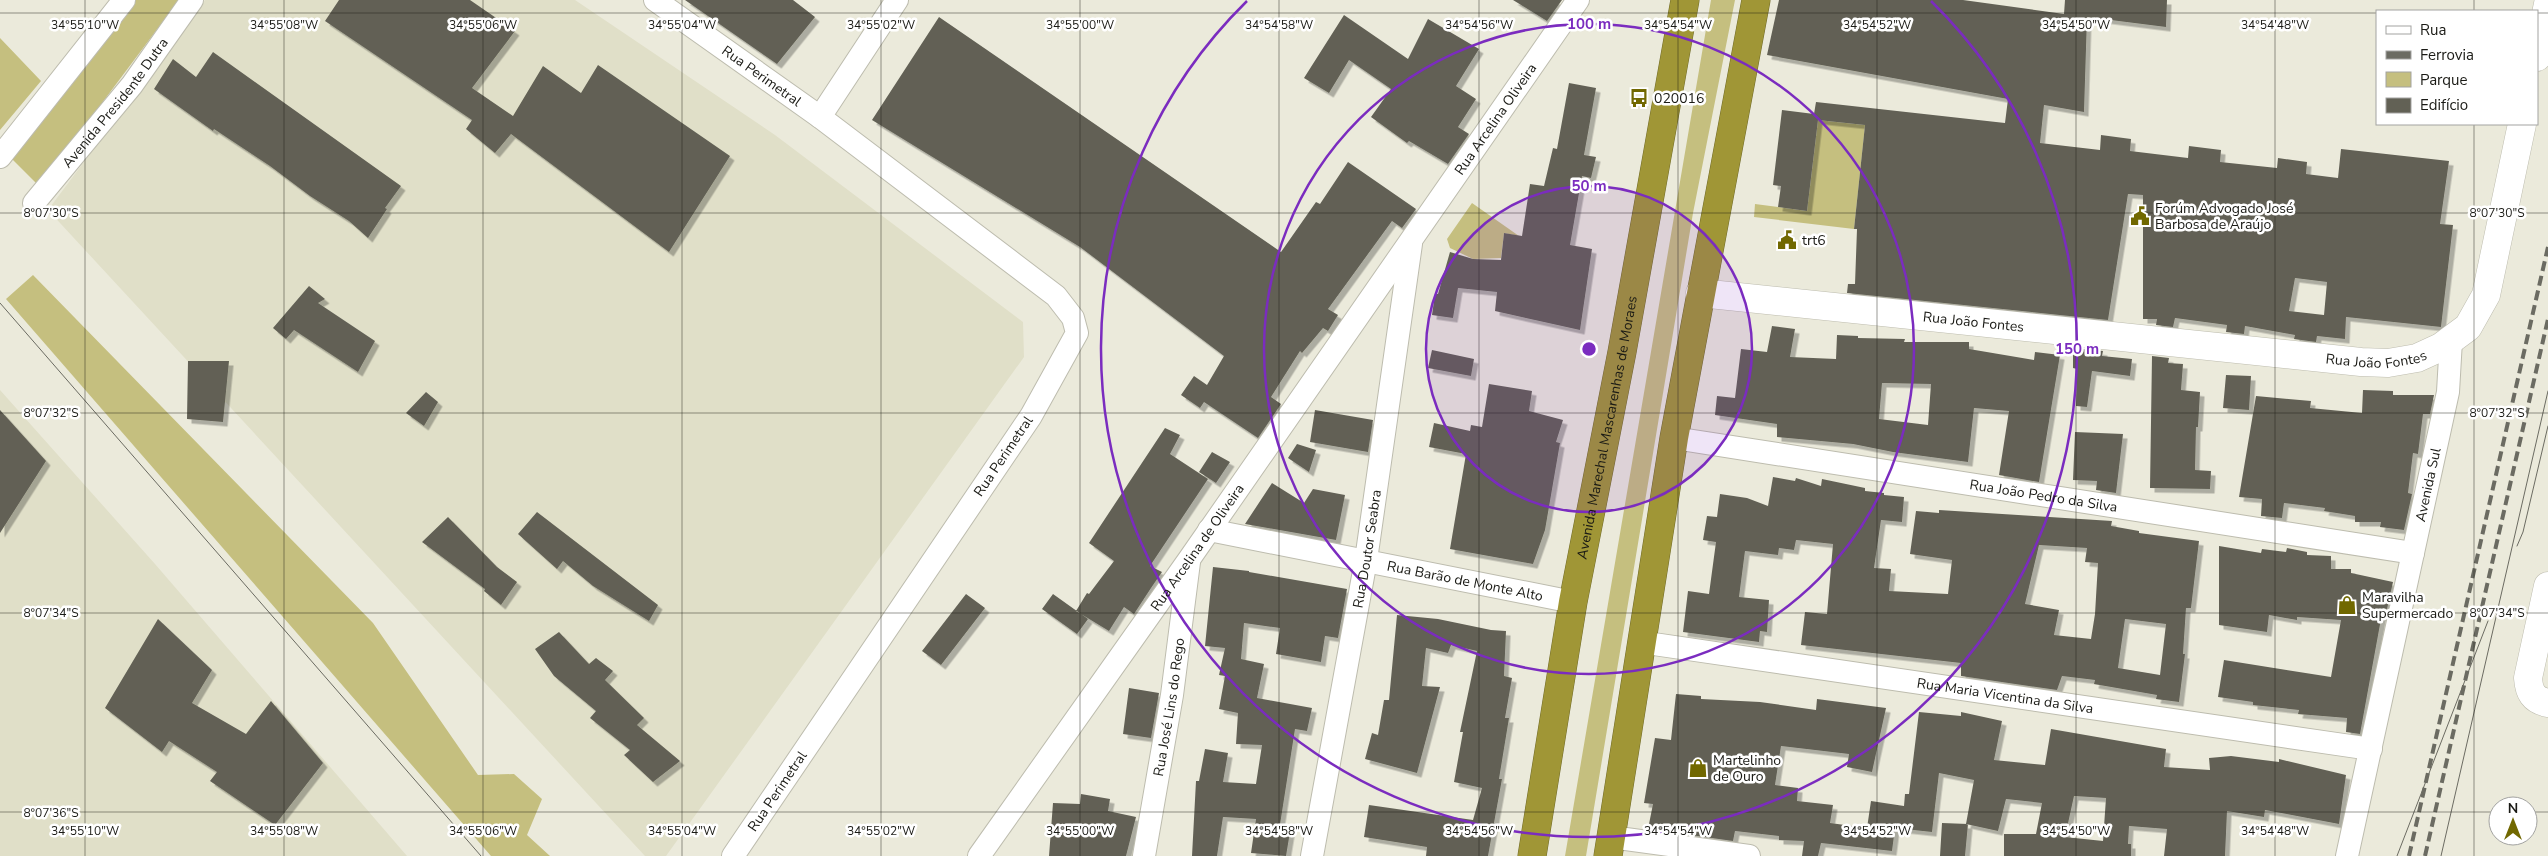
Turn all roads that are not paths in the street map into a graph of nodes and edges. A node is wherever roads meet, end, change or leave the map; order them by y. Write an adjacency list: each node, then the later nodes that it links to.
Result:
1 (124, 0): 12 (street)
2 (192, 0): 13 (street, Avenida Presidente Dutra)
3 (655, 0): 10 (street, Rua Perimetral)
4 (897, 0): 10 (street)
5 (1578, 0): 14 (street, Rua Arcelina Oliveira)
6 (1685, 0): 23 (highway, Avenida Marechal Mascarenhas de Moraes)
7 (1756, 0): 15 (highway)
8 (2548, 4): 9 (street)
9 (2538, 52)
10 (820, 117): 28 (street, Rua Perimetral)
11 (2522, 125): 16 (street)
12 (0, 157)
13 (34, 203)
14 (1411, 238): 18 (street, Rua Arcelina de Oliveira); 21 (street, Rua Doutor Seabra)
15 (1700, 293): 16 (street, Rua João Fontes); 17 (highway)
16 (2452, 340): 19 (street, Avenida Sul)
17 (1674, 438): 19 (street, Rua João Pedro da Silva); 24 (highway)
18 (1209, 530): 20 (street, Rua Arcelina de Oliveira); 21 (street, Rua Barão de Monte Alto)
19 (2413, 553): 26 (street, Avenida Sul)
20 (1190, 558): 29 (street, Rua Arcelina de Oliveira); 30 (street, Rua José Lins do Rego)
21 (1366, 560): 23 (street, Rua Barão de Monte Alto); 31 (street, Rua Doutor Seabra)
22 (2548, 586): 25 (street)
23 (1573, 602): 32 (highway, Avenida Marechal Mascarenhas de Moraes)
24 (1640, 642): 26 (street, Rua Maria Vicentina da Silva); 27 (highway)
25 (2546, 703)
26 (2371, 749): 34 (street, Avenida Sul)
27 (1610, 847): 33 (street)
28 (733, 856)
29 (979, 856)
30 (1144, 856)
31 (1312, 856)
32 (1532, 856)
33 (1749, 856)
34 (2347, 856)

